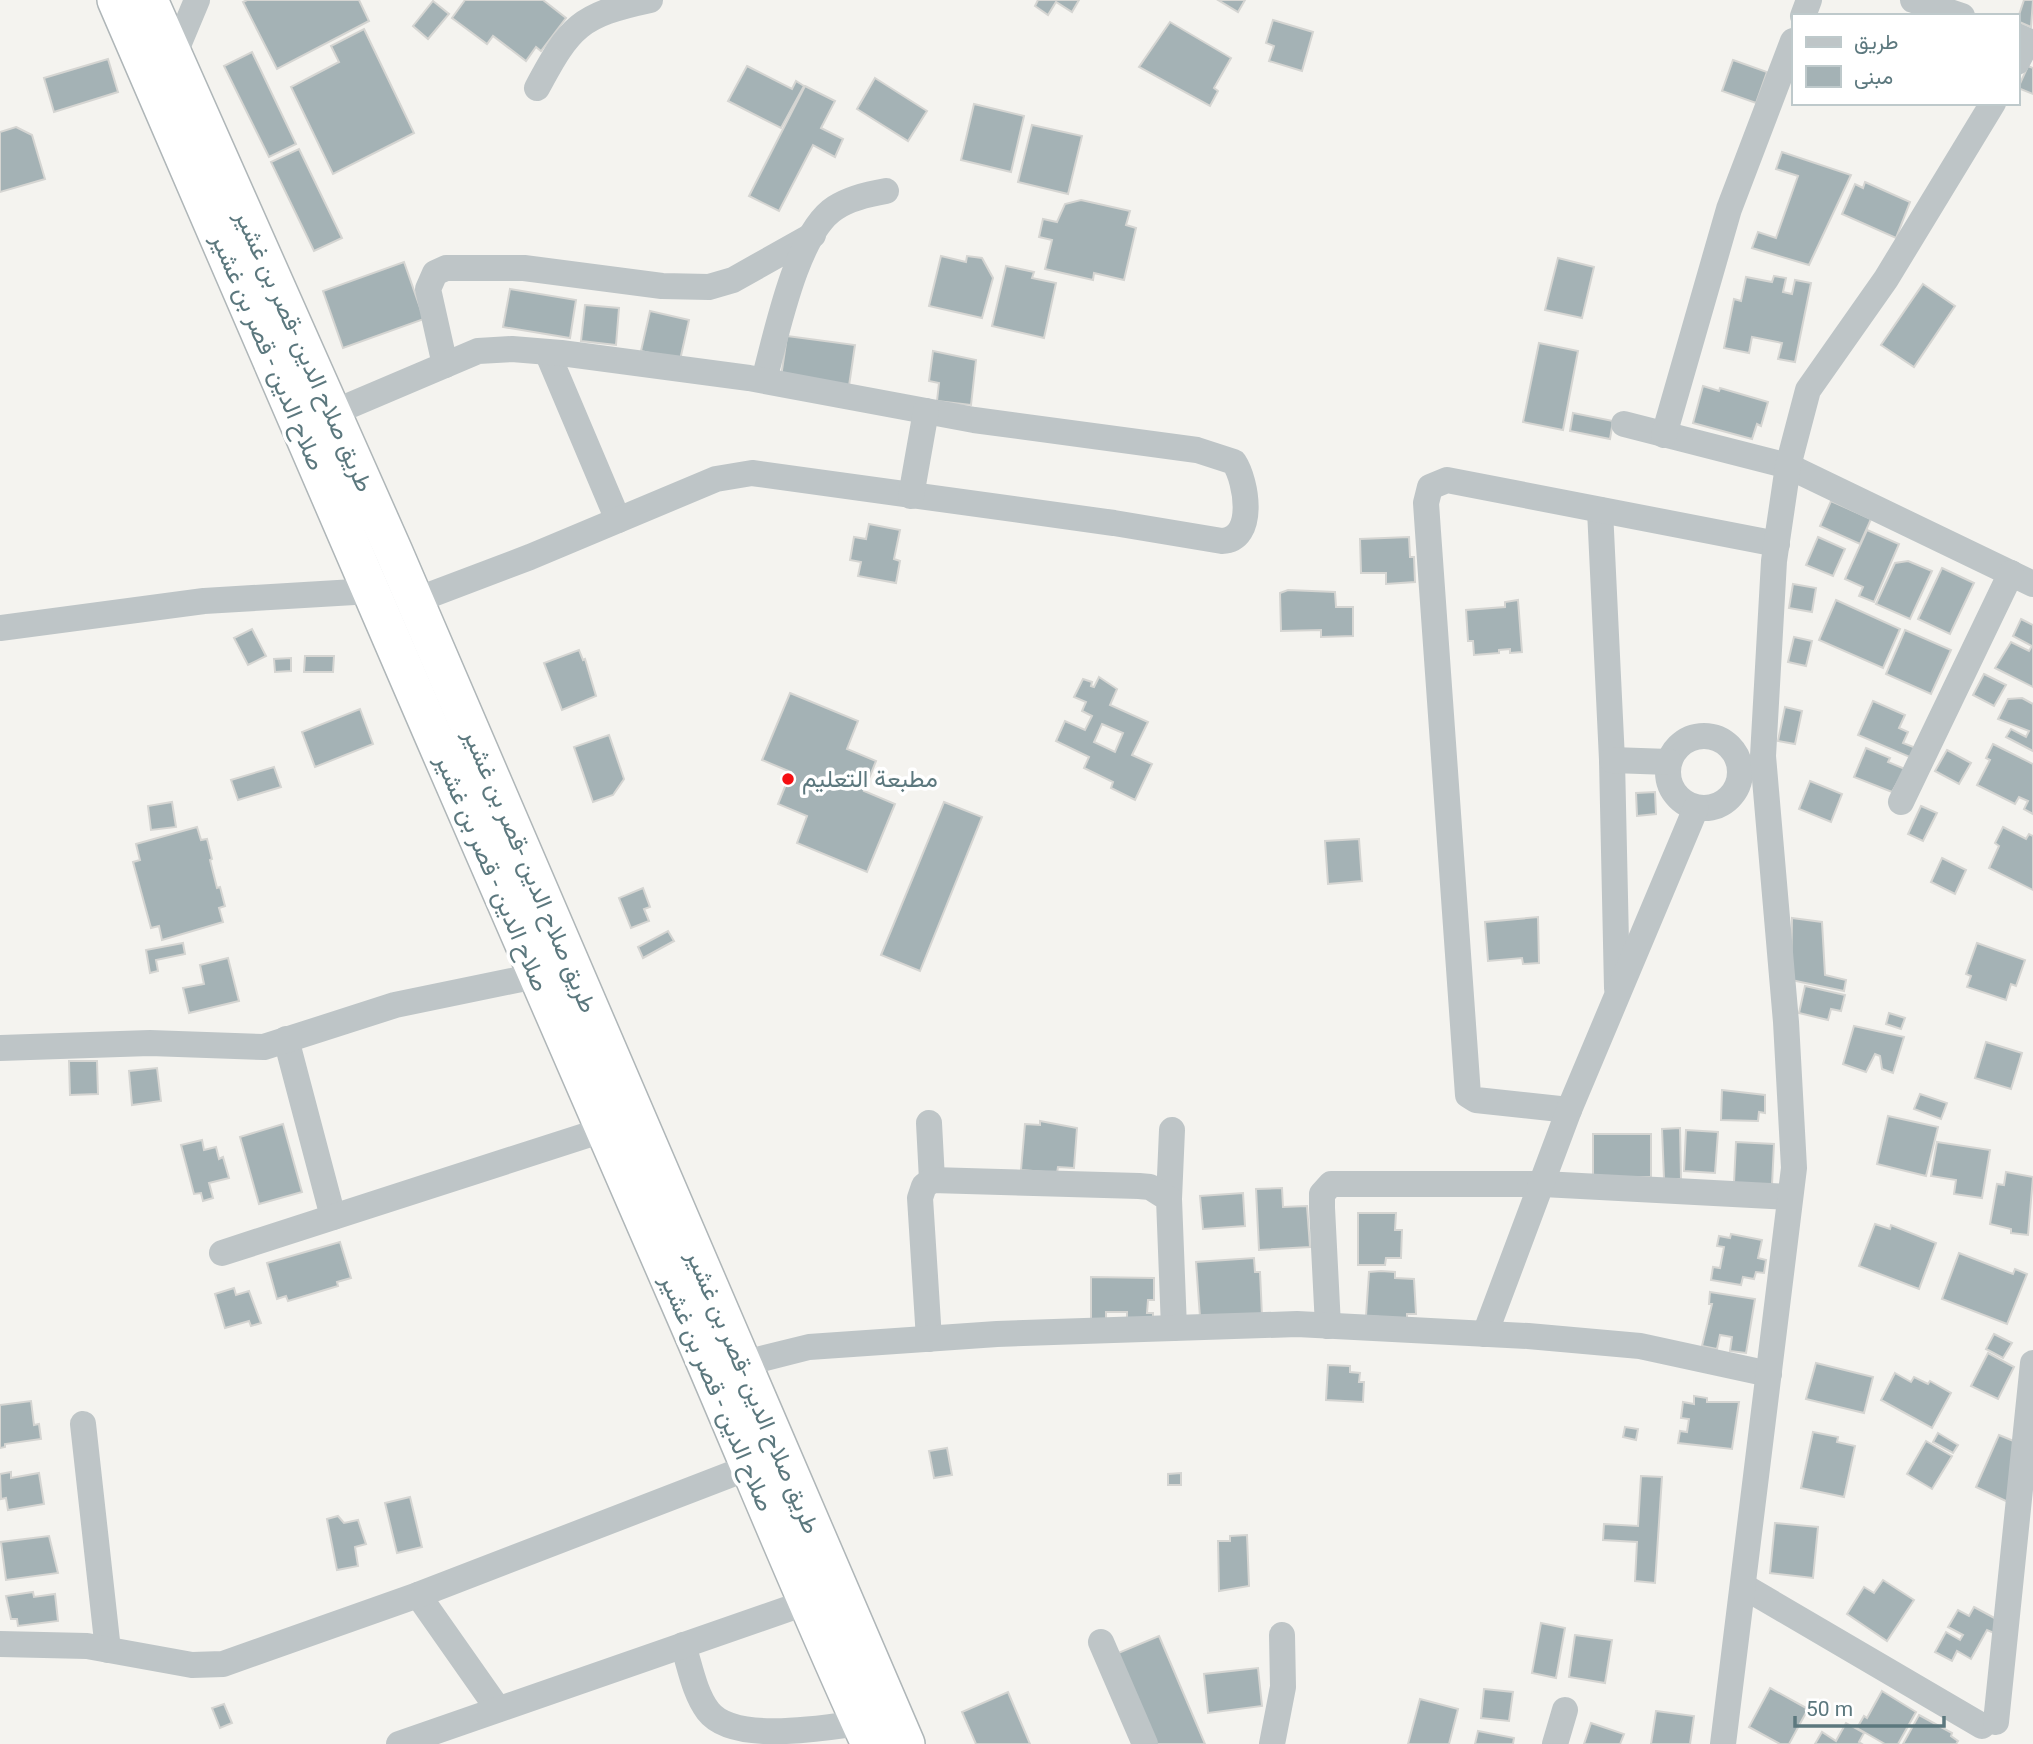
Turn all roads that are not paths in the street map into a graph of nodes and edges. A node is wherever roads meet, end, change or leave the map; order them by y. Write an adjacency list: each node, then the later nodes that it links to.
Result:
1 (116, 0): 26 (highway, صلاح الدين - قصر بن غشير)
2 (149, 0): 8 (highway, طريق صلاح الدين -قصر بن غشير)
3 (197, 0): 8 (street)
4 (650, 0): 9 (street)
5 (1913, 0): 6 (street)
6 (1956, 14)
7 (1792, 44): 19 (street)
8 (174, 55): 17 (highway, طريق صلاح الدين -قصر بن غشير)
9 (537, 88)
10 (1992, 105): 20 (street)
11 (886, 191): 12 (street)
12 (813, 235): 14 (street); 15 (street)
13 (547, 352): 14 (street); 15 (street); 23 (street)
14 (445, 365): 17 (street)
15 (764, 380): 16 (street)
16 (926, 411): 21 (street); 21 (street)
17 (332, 413): 27 (highway, طريق صلاح الدين -قصر بن غشير)
18 (1623, 424): 19 (street)
19 (1664, 435): 20 (street)
20 (1787, 466): 24 (street); 25 (street)
21 (911, 496): 23 (street)
22 (1600, 510): 24 (street); 30 (street); 38 (street)
23 (618, 520): 27 (street)
24 (1777, 544): 29 (street)
25 (2022, 579): 32 (street)
26 (371, 591): 28 (street); 34 (highway, صلاح الدين - قصر بن غشير)
27 (414, 601): 53 (highway, طريق صلاح الدين -قصر بن غشير)
28 (0, 628)
29 (1750, 758): 31 (street); 33 (street); 44 (street)
30 (1612, 760): 31 (street); 35 (street)
31 (1669, 762): 33 (street)
32 (1901, 802)
33 (1696, 808): 35 (street)
34 (536, 976): 36 (street); 40 (highway, صلاح الدين - قصر بن غشير)
35 (1618, 1000): 38 (street)
36 (286, 1039): 37 (street); 46 (street)
37 (0, 1048)
38 (1569, 1110): 43 (street)
39 (929, 1123): 42 (street)
40 (603, 1130): 46 (street); 56 (highway, صلاح الدين - قصر بن غشير)
41 (1172, 1130): 45 (street)
42 (932, 1180): 45 (street); 51 (street)
43 (1543, 1184): 44 (street); 48 (street); 50 (street)
44 (1790, 1197): 54 (street)
45 (1169, 1199): 49 (street)
46 (333, 1217): 47 (street)
47 (222, 1253)
48 (1328, 1326): 49 (street); 50 (street)
49 (1174, 1328): 51 (street)
50 (1485, 1334): 54 (street)
51 (929, 1339): 53 (street)
52 (2033, 1363): 57 (street)
53 (741, 1364): 71 (highway, طريق صلاح الدين -قصر بن غشير)
54 (1769, 1374): 57 (street)
55 (83, 1424): 64 (street)
56 (750, 1467): 58 (street); 59 (highway, صلاح الدين - قصر بن غشير)
57 (1743, 1586): 69 (street)
58 (418, 1595): 64 (street); 65 (street)
59 (805, 1603): 63 (street); 67 (highway, صلاح الدين - قصر بن غشير)
60 (1282, 1635): 73 (street)
61 (1101, 1642): 72 (street)
62 (0, 1644): 64 (street)
63 (683, 1644): 65 (street); 67 (street)
64 (108, 1650)
65 (498, 1709): 68 (street)
66 (1565, 1710): 74 (street)
67 (865, 1733)
68 (433, 1739): 70 (street)
69 (1728, 1741)
70 (399, 1744)
71 (906, 1744)
72 (1145, 1744)
73 (1272, 1744)
74 (1555, 1744)

